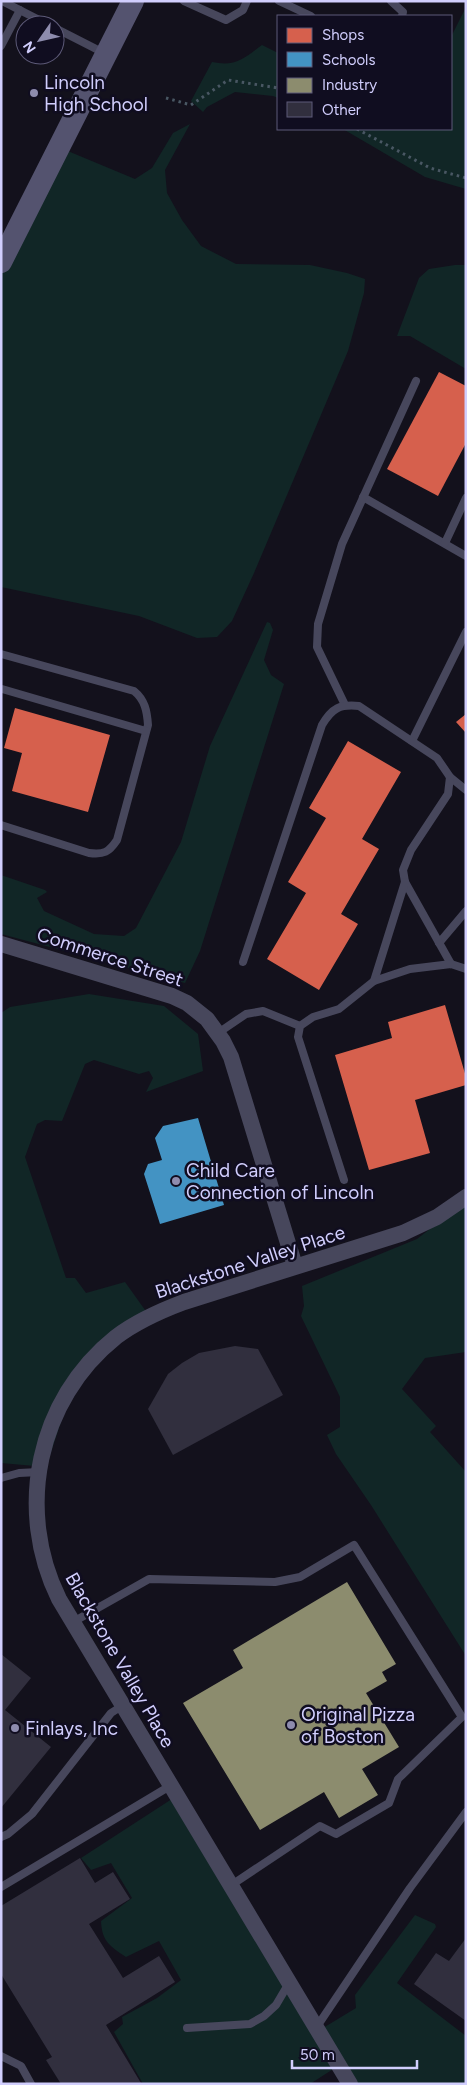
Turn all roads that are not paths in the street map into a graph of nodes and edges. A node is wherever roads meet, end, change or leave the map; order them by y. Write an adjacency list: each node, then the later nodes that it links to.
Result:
1 (2, 1): 7 (lane)
2 (133, 1): 13 (main road)
3 (184, 1): 4 (lane)
4 (247, 1)
5 (280, 1): 9 (lane)
6 (391, 1): 10 (lane)
7 (20, 10): 8 (lane); 12 (lane)
8 (29, 15)
9 (309, 15)
10 (402, 15)
11 (65, 33): 13 (lane)
12 (1, 46)
13 (107, 55): 14 (main road)
14 (1, 262)
15 (416, 380): 16 (lane)
16 (363, 497): 18 (lane); 23 (lane)
17 (466, 498): 18 (lane)
18 (445, 543): 19 (lane)
19 (466, 556)
20 (465, 634): 25 (lane)
21 (1, 654): 24 (lane)
22 (1, 690): 24 (lane)
23 (345, 705): 25 (lane); 33 (lane)
24 (146, 731): 28 (lane)
25 (412, 742): 26 (lane)
26 (450, 777): 27 (lane); 29 (lane)
27 (466, 790)
28 (1, 825)
29 (405, 882): 32 (lane); 36 (lane)
30 (466, 911): 32 (lane)
31 (1, 944): 38 (street, Commerce Street)
32 (439, 944): 34 (lane)
33 (244, 962)
34 (451, 964): 35 (lane); 36 (lane)
35 (466, 969)
36 (374, 981): 37 (lane)
37 (300, 1026): 38 (lane); 39 (lane)
38 (218, 1034): 41 (street, Commerce Street)
39 (344, 1180)
40 (466, 1197): 41 (street, Blackstone Valley Place)
41 (295, 1266): 42 (street, Blackstone Valley Place)
42 (39, 1472): 43 (lane); 44 (street, Blackstone Valley Place)
43 (1, 1478)
44 (73, 1622): 45 (street, Blackstone Valley Place); 49 (lane)
45 (122, 1706): 46 (street, Blackstone Valley Place); 48 (lane)
46 (170, 1786): 49 (street, Blackstone Valley Place); 50 (lane)
47 (466, 1812): 53 (lane)
48 (1, 1837)
49 (230, 1886): 51 (street, Blackstone Valley Place)
50 (1, 1887)
51 (288, 1982): 52 (lane); 53 (street, Blackstone Valley Place)
52 (187, 2028)
53 (316, 2028): 55 (street, Blackstone Valley Place)
54 (1, 2056): 56 (lane)
55 (348, 2083)
56 (31, 2084)

